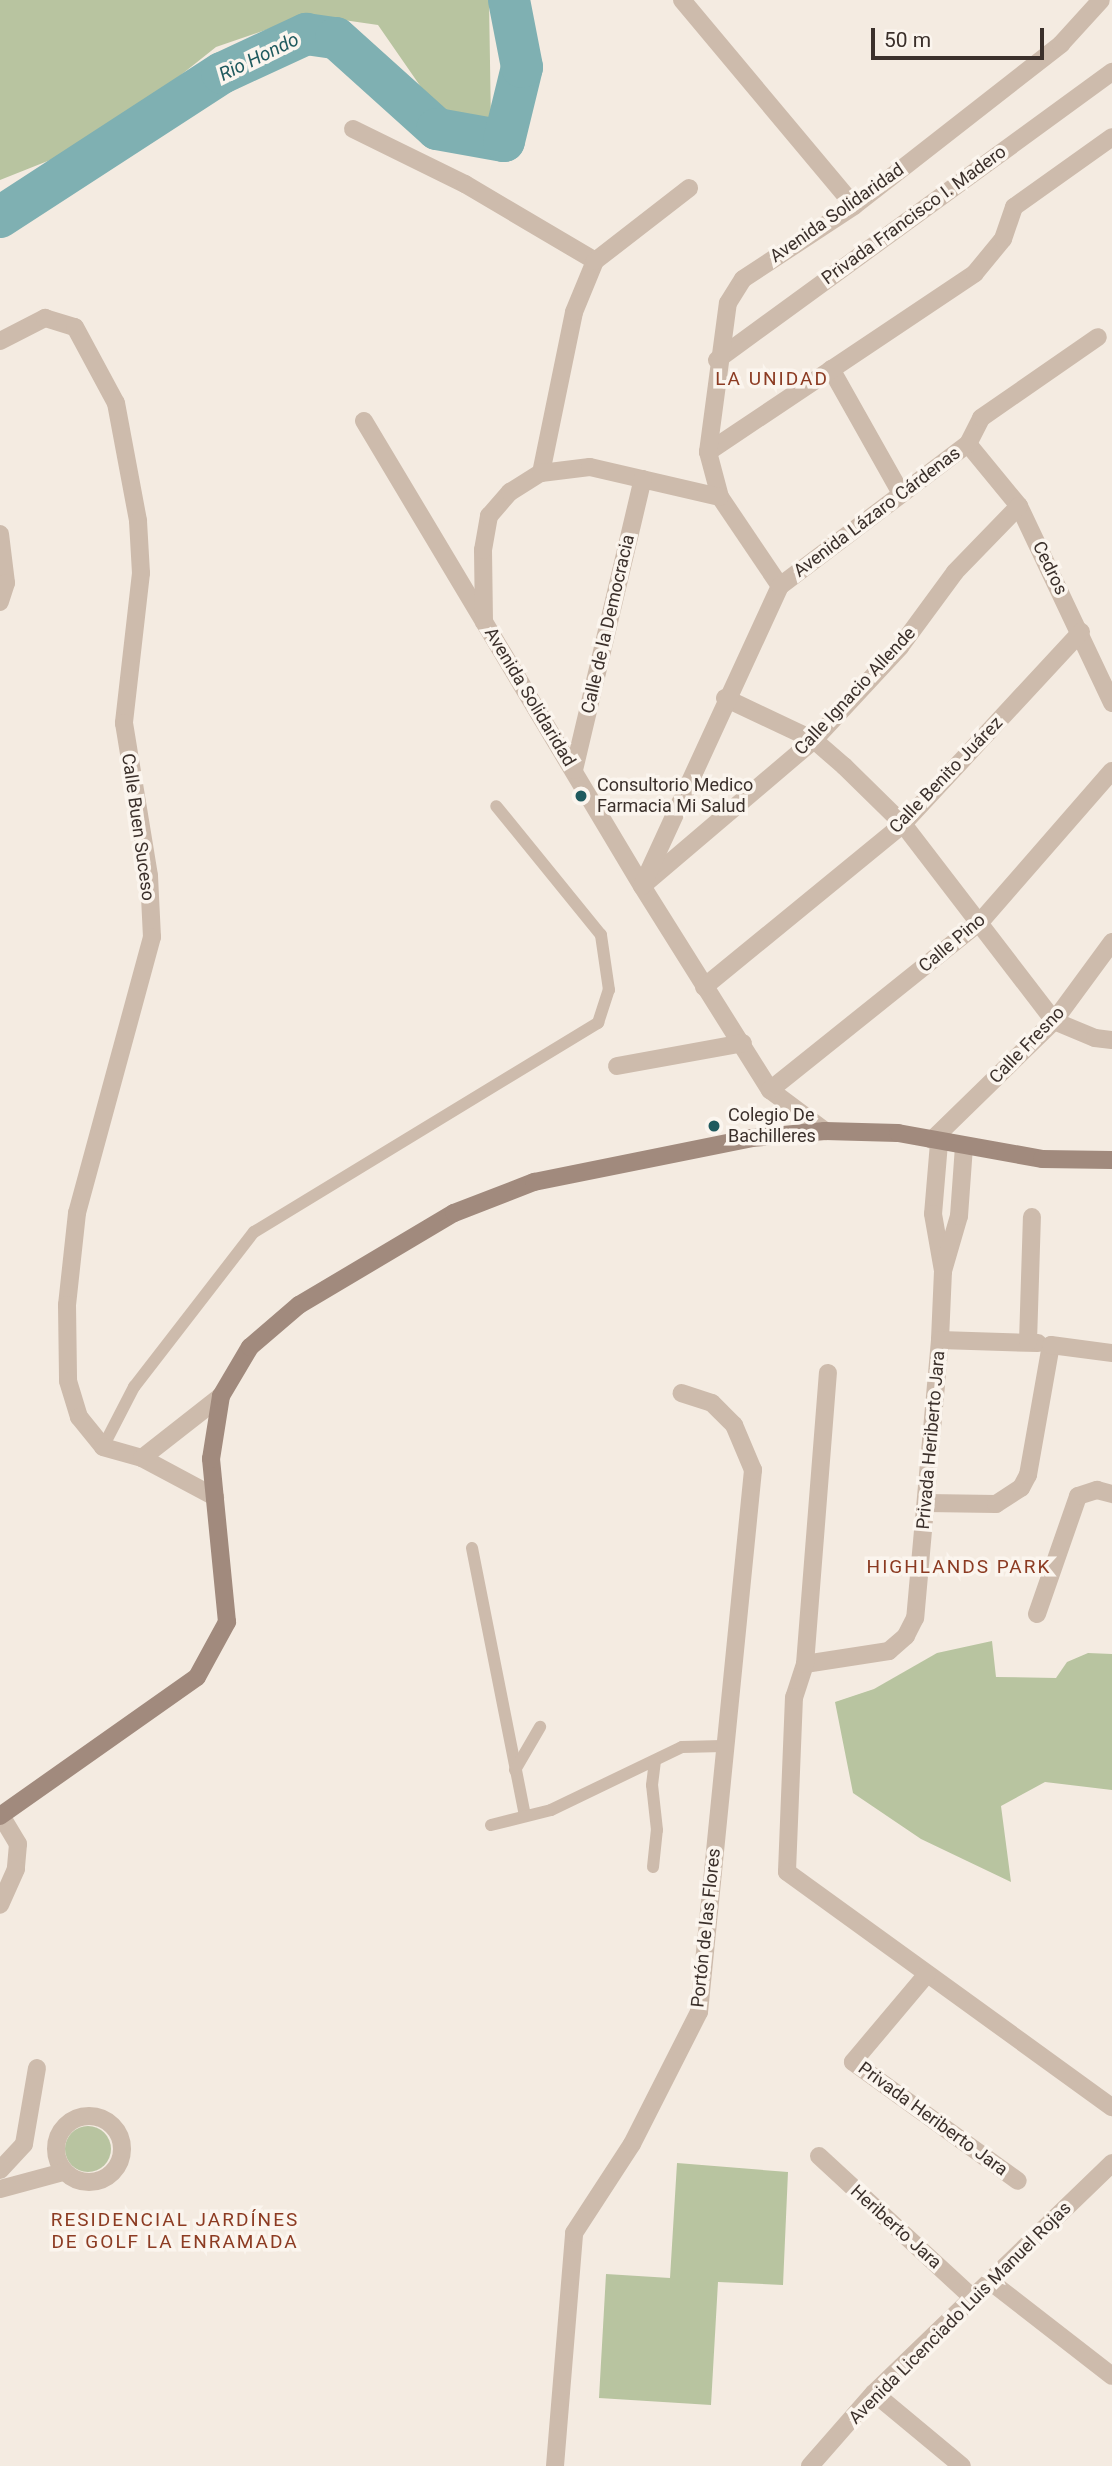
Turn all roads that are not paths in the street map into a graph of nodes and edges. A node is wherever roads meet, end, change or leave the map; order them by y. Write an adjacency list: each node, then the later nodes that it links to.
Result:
1 (682, 0): 7 (street)
2 (1101, 0): 7 (street, Avenida Solidaridad)
3 (1112, 72): 11 (street, Privada Francisco I. Madero)
4 (353, 129): 8 (street)
5 (1112, 137): 12 (street)
6 (689, 188): 8 (street)
7 (854, 206): 11 (street, Avenida Solidaridad)
8 (595, 261): 16 (street)
9 (1098, 337): 14 (street, Avenida Lázaro Cárdenas)
10 (0, 341): 56 (street, Calle Buen Suceso)
11 (717, 360): 15 (street, Avenida Solidaridad)
12 (831, 369): 15 (street); 18 (street)
13 (364, 421): 25 (street)
14 (968, 444): 18 (street, Avenida Lázaro Cárdenas); 20 (street, Cedros)
15 (708, 452): 19 (street, Avenida Solidaridad)
16 (541, 473): 17 (street, Avenida Solidaridad); 25 (street, Avenida Solidaridad)
17 (643, 479): 19 (street, Avenida Solidaridad); 30 (street, Calle de la Democracia)
18 (901, 493): 23 (street, Avenida Lázaro Cárdenas)
19 (720, 497): 23 (street, Avenida Solidaridad)
20 (1019, 506): 26 (street, Cedros); 29 (street, Calle Ignacio Allende)
21 (0, 534): 22 (street)
22 (3, 584): 24 (street)
23 (780, 586): 27 (street, Avenida Lázaro Cárdenas)
24 (0, 602)
25 (484, 622): 30 (street, Avenida Solidaridad)
26 (1081, 632): 28 (street, Cedros); 33 (street, Calle Benito Juárez)
27 (725, 698): 29 (street); 34 (street, Avenida Lázaro Cárdenas)
28 (1112, 703)
29 (814, 740): 33 (street); 34 (street, Calle Ignacio Allende)
30 (574, 770): 34 (street, Avenida Solidaridad)
31 (1112, 771): 35 (street, Calle Pino)
32 (496, 806): 56 (lane)
33 (903, 824): 35 (street); 37 (street, Calle Benito Juárez)
34 (642, 886): 37 (street, Avenida Solidaridad)
35 (981, 921): 38 (street); 42 (street, Calle Pino)
36 (1112, 942): 38 (street, Calle Fresno)
37 (704, 986): 40 (street, Avenida Solidaridad)
38 (1054, 1021): 39 (street); 44 (street, Calle Fresno)
39 (1112, 1040)
40 (743, 1043): 41 (street); 42 (street, Avenida Solidaridad)
41 (618, 1066)
42 (770, 1090): 43 (street, Avenida Solidaridad)
43 (825, 1130): 44 (main road); 55 (main road)
44 (936, 1142): 45 (main road); 48 (street, Privada Heriberto Jara)
45 (964, 1147): 46 (main road); 48 (street, Privada Heriberto Jara)
46 (1112, 1160)
47 (1032, 1217): 50 (street)
48 (943, 1271): 49 (street, Privada Heriberto Jara)
49 (940, 1340): 50 (street); 60 (street, Privada Heriberto Jara)
50 (1028, 1342): 51 (street)
51 (1051, 1345): 52 (street); 60 (street)
52 (1112, 1353)
53 (828, 1373): 63 (street)
54 (682, 1393): 65 (street, Portón de las Flores)
55 (221, 1396): 57 (street); 59 (main road)
56 (103, 1447): 57 (street)
57 (142, 1458): 59 (street)
58 (1112, 1493): 62 (street)
59 (215, 1497): 68 (main road)
60 (927, 1503): 63 (street, Privada Heriberto Jara)
61 (472, 1548): 67 (lane)
62 (1037, 1614)
63 (805, 1664): 73 (street)
64 (540, 1727): 67 (lane)
65 (723, 1746): 66 (lane); 86 (street, Portón de las Flores)
66 (655, 1761): 69 (lane); 71 (lane)
67 (516, 1770): 69 (lane)
68 (0, 1815): 72 (street)
69 (525, 1816): 70 (lane)
70 (491, 1825)
71 (653, 1867)
72 (0, 1905)
73 (927, 1973): 75 (street); 80 (street, Privada Heriberto Jara)
74 (37, 2068): 78 (street)
75 (1112, 2107)
76 (819, 2156): 83 (street, Heriberto Jara)
77 (1112, 2163): 82 (street, Avenida Licenciado Luis Manuel Rojas)
78 (0, 2170)
79 (63, 2172): 81 (street)
80 (1018, 2181)
81 (0, 2189)
82 (991, 2281): 83 (street, Avenida Licenciado Luis Manuel Rojas); 84 (street)
83 (974, 2298): 85 (street, Avenida Licenciado Luis Manuel Rojas)
84 (1112, 2376)
85 (874, 2393): 87 (street, Avenida Licenciado Luis Manuel Rojas); 88 (street)
86 (555, 2466)
87 (810, 2466)
88 (962, 2466)

